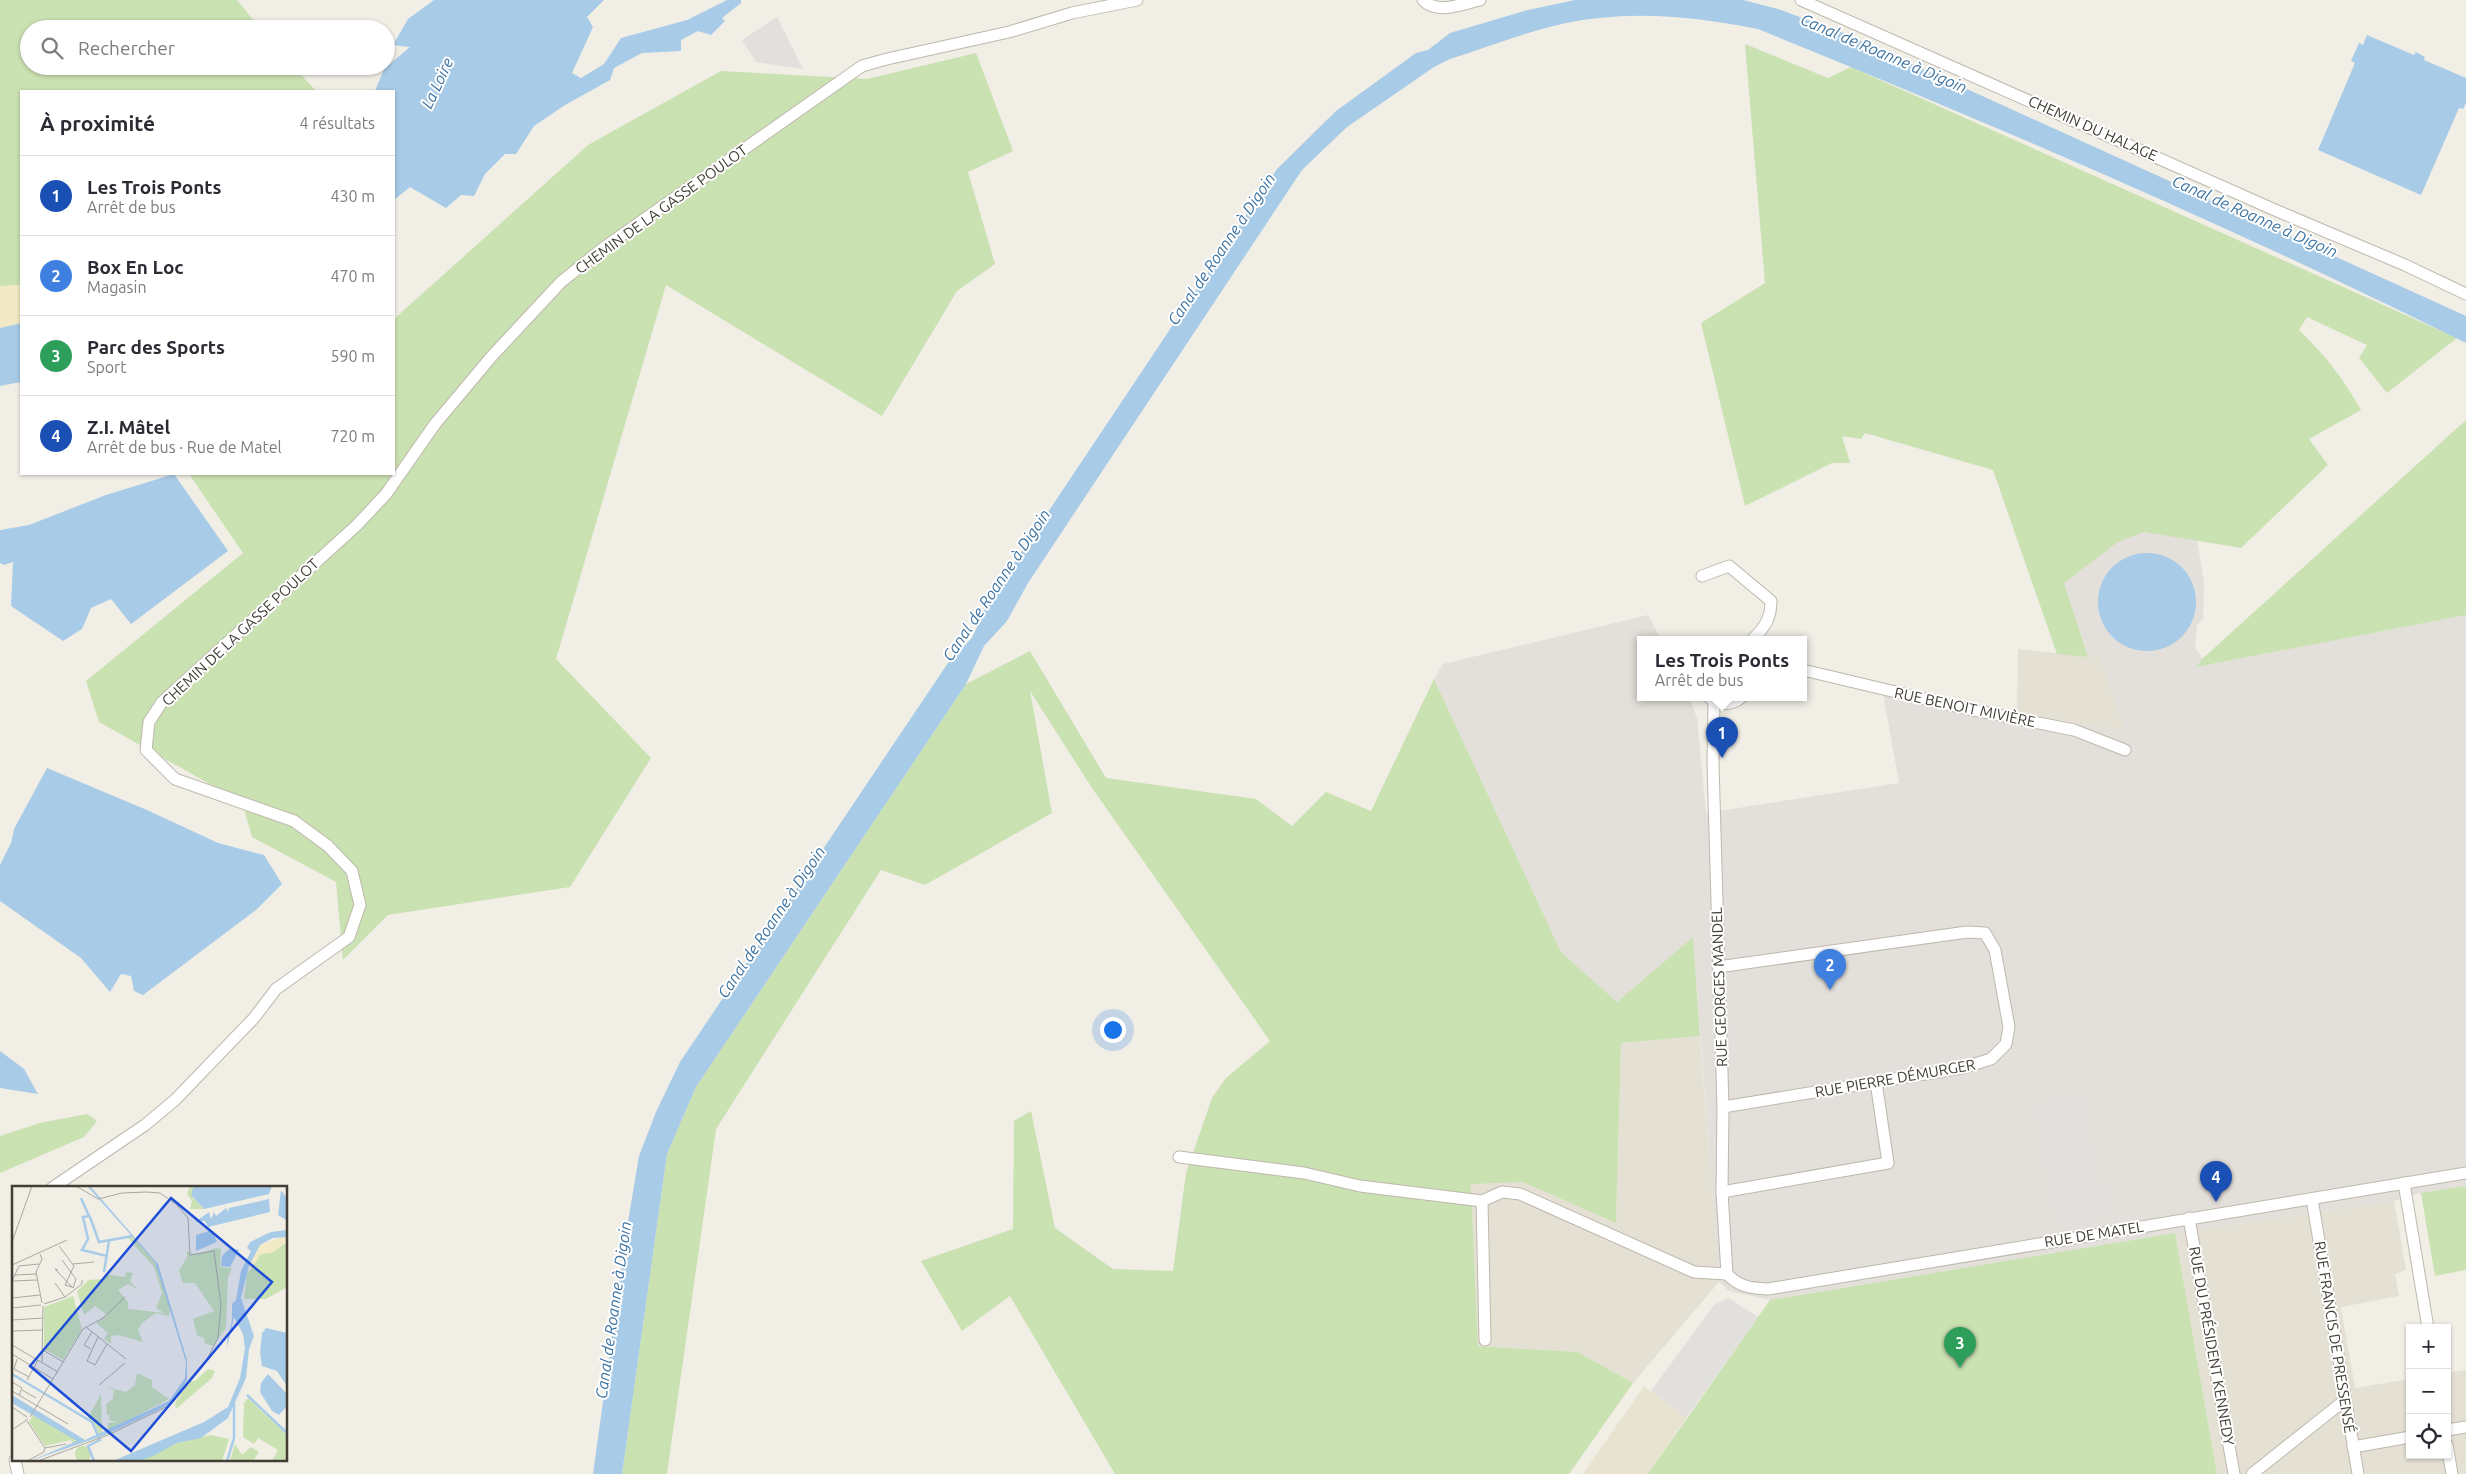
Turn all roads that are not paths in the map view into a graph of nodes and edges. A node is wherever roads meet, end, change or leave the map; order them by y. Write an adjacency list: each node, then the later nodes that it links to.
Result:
1 (1137, 0): 19 (street, CHEMIN DE LA GASSE POULOT)
2 (1423, 0): 3 (street)
3 (1480, 0)
4 (1802, 0): 5 (street, CHEMIN DU HALAGE)
5 (2466, 294)
6 (1702, 576): 7 (street)
7 (1756, 636)
8 (1807, 671): 12 (street, RUE BENOIT MIVIÈRE)
9 (1711, 701): 13 (street, RUE GEORGES MANDEL)
10 (1720, 701): 11 (street, RUE GEORGES MANDEL)
11 (1733, 701)
12 (2125, 750)
13 (1718, 967): 14 (street, RUE PIERRE DÉMURGER); 15 (street, RUE GEORGES MANDEL)
14 (1876, 1082): 15 (street, RUE PIERRE DÉMURGER); 20 (street)
15 (1723, 1107): 20 (street, RUE GEORGES MANDEL)
16 (1179, 1157): 22 (street)
17 (2466, 1173): 18 (street, RUE DE MATEL)
18 (2404, 1183): 21 (street, RUE DE MATEL); 25 (street)
19 (55, 1186)
20 (1722, 1192): 24 (street, RUE GEORGES MANDEL)
21 (2312, 1199): 23 (street, RUE DE MATEL); 27 (street, RUE FRANCIS DE PRESSENSÉ)
22 (1482, 1201): 24 (street); 26 (street)
23 (2189, 1218): 24 (street, RUE DE MATEL); 33 (street, RUE DU PRÉSIDENT KENNEDY)
24 (1727, 1274)
25 (2427, 1324)
26 (1485, 1340)
27 (2345, 1400): 31 (street, RUE FRANCIS DE PRESSENSÉ); 34 (street)
28 (2466, 1427): 29 (street)
29 (2451, 1429)
30 (2406, 1438): 31 (street)
31 (2353, 1447): 35 (street, RUE FRANCIS DE PRESSENSÉ)
32 (2449, 1459): 36 (street)
33 (2234, 1474)
34 (2252, 1474)
35 (2358, 1474)
36 (2452, 1474)

